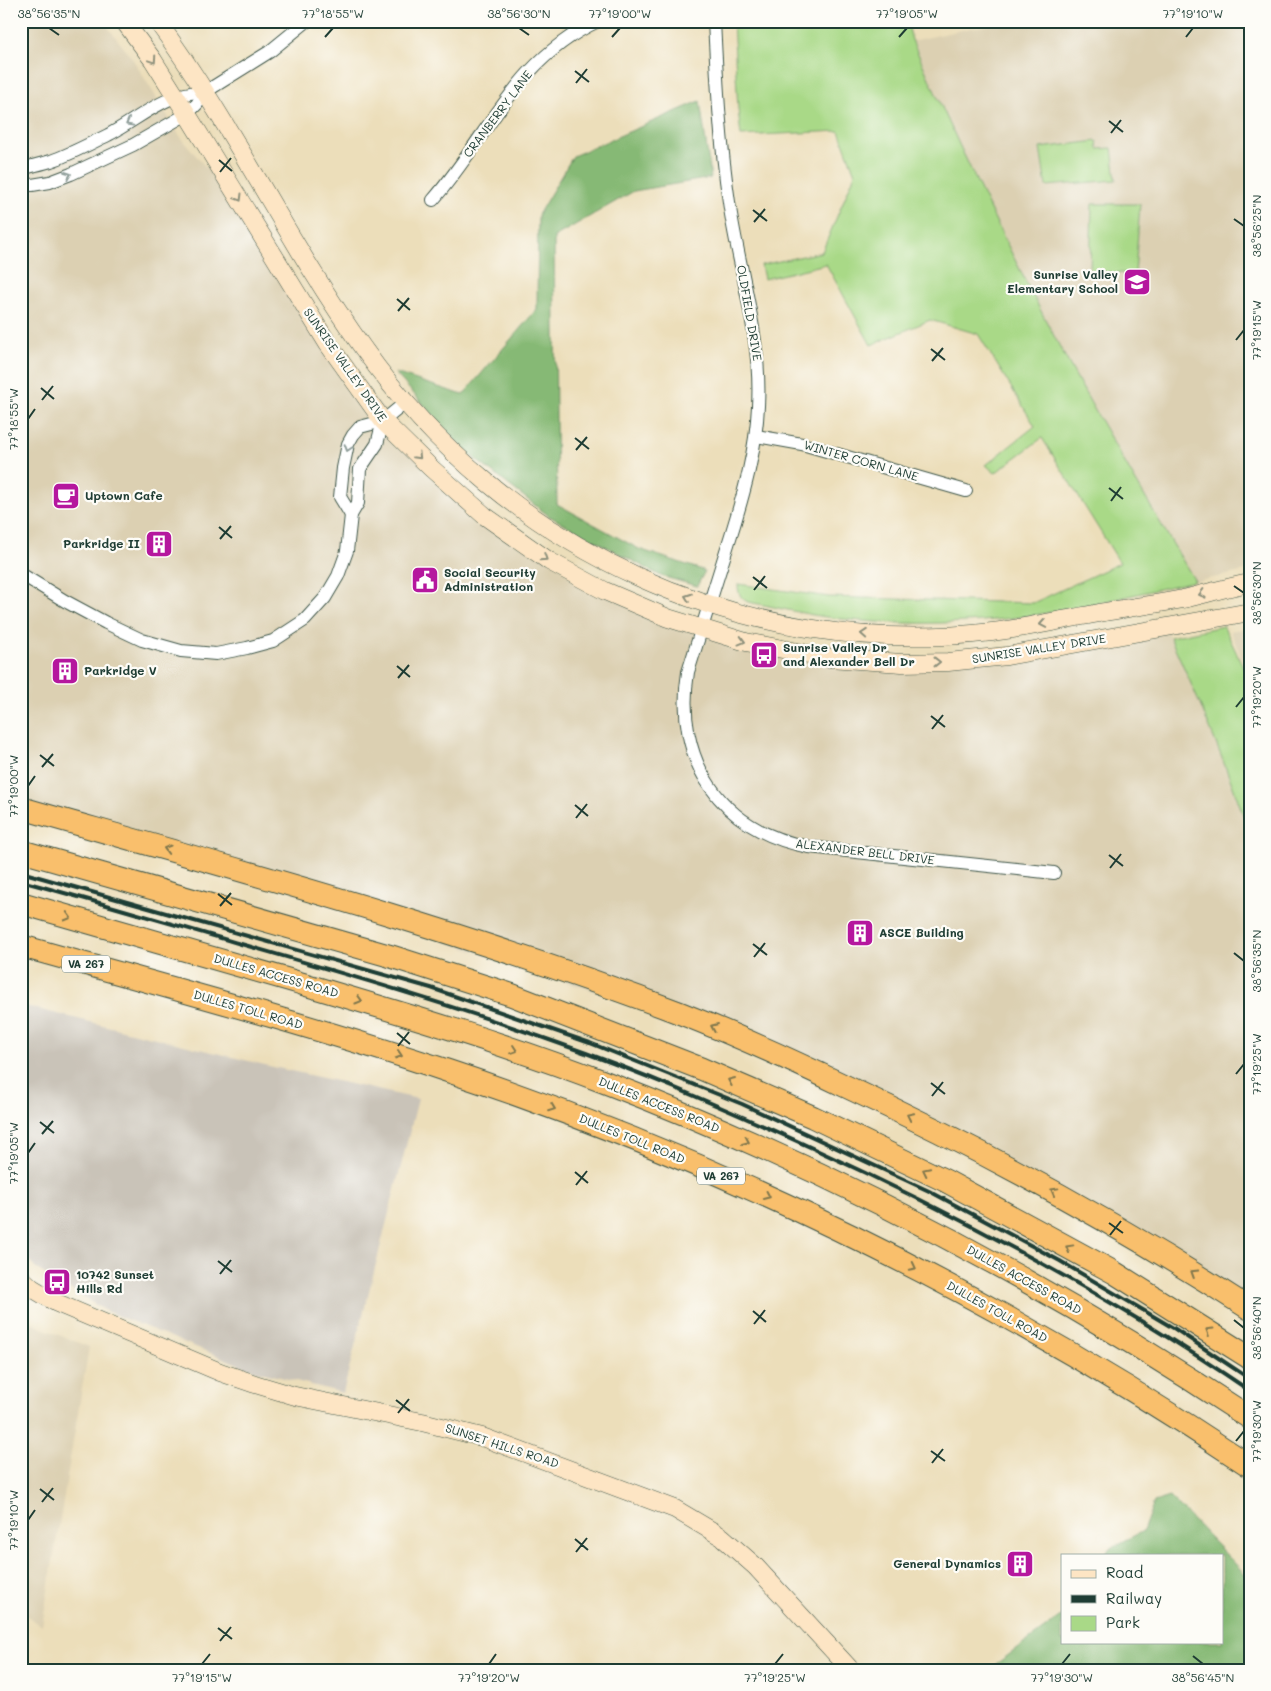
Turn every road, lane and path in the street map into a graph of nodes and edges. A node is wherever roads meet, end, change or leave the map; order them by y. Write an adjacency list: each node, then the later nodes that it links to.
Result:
1 (124, 21): 7 (main road, SUNRISE VALLEY DRIVE, one-way to 7)
2 (157, 21): 6 (main road, SUNRISE VALLEY DRIVE)
3 (307, 21): 6 (street)
4 (598, 21): 11 (street, CRANBERRY LANE)
5 (714, 21): 14 (street, OLDFIELD DRIVE)
6 (205, 92): 7 (street); 8 (street); 12 (main road, SUNRISE VALLEY DRIVE)
7 (176, 96): 8 (main road, SUNRISE VALLEY DRIVE); 9 (street, one-way to 9)
8 (188, 114): 10 (street, one-way to 8); 13 (main road, SUNRISE VALLEY DRIVE, one-way to 13)
9 (21, 169)
10 (21, 184)
11 (433, 200)
12 (405, 403): 13 (street); 19 (main road, SUNRISE VALLEY DRIVE, one-way to 12)
13 (383, 421): 16 (street); 16 (street, one-way to 16); 21 (main road, SUNRISE VALLEY DRIVE, one-way to 21)
14 (756, 436): 15 (street, WINTER CORN LANE); 19 (street, OLDFIELD DRIVE)
15 (966, 491)
16 (351, 515): 17 (street)
17 (21, 574)
18 (1250, 583): 19 (main road, SUNRISE VALLEY DRIVE, one-way to 19)
19 (709, 605): 21 (street, OLDFIELD DRIVE)
20 (1250, 612): 21 (main road, SUNRISE VALLEY DRIVE, one-way to 20)
21 (701, 629): 26 (street, ALEXANDER BELL DRIVE)
22 (21, 800): 24 (highway)
23 (21, 808): 24 (highway)
24 (139, 842): 32 (highway, one-way to 24)
25 (21, 851): 33 (highway, one-way to 25)
26 (1054, 874)
27 (21, 903): 34 (highway, DULLES ACCESS ROAD, one-way to 34)
28 (21, 946): 30 (highway, DULLES TOLL ROAD / VA 267)
29 (21, 953): 30 (highway)
30 (150, 982): 35 (highway, DULLES TOLL ROAD / VA 267, one-way to 35)
31 (21, 1278): 36 (main road, SUNSET HILLS ROAD)
32 (1250, 1309)
33 (1250, 1358)
34 (1250, 1418)
35 (1250, 1466)
36 (851, 1670)

